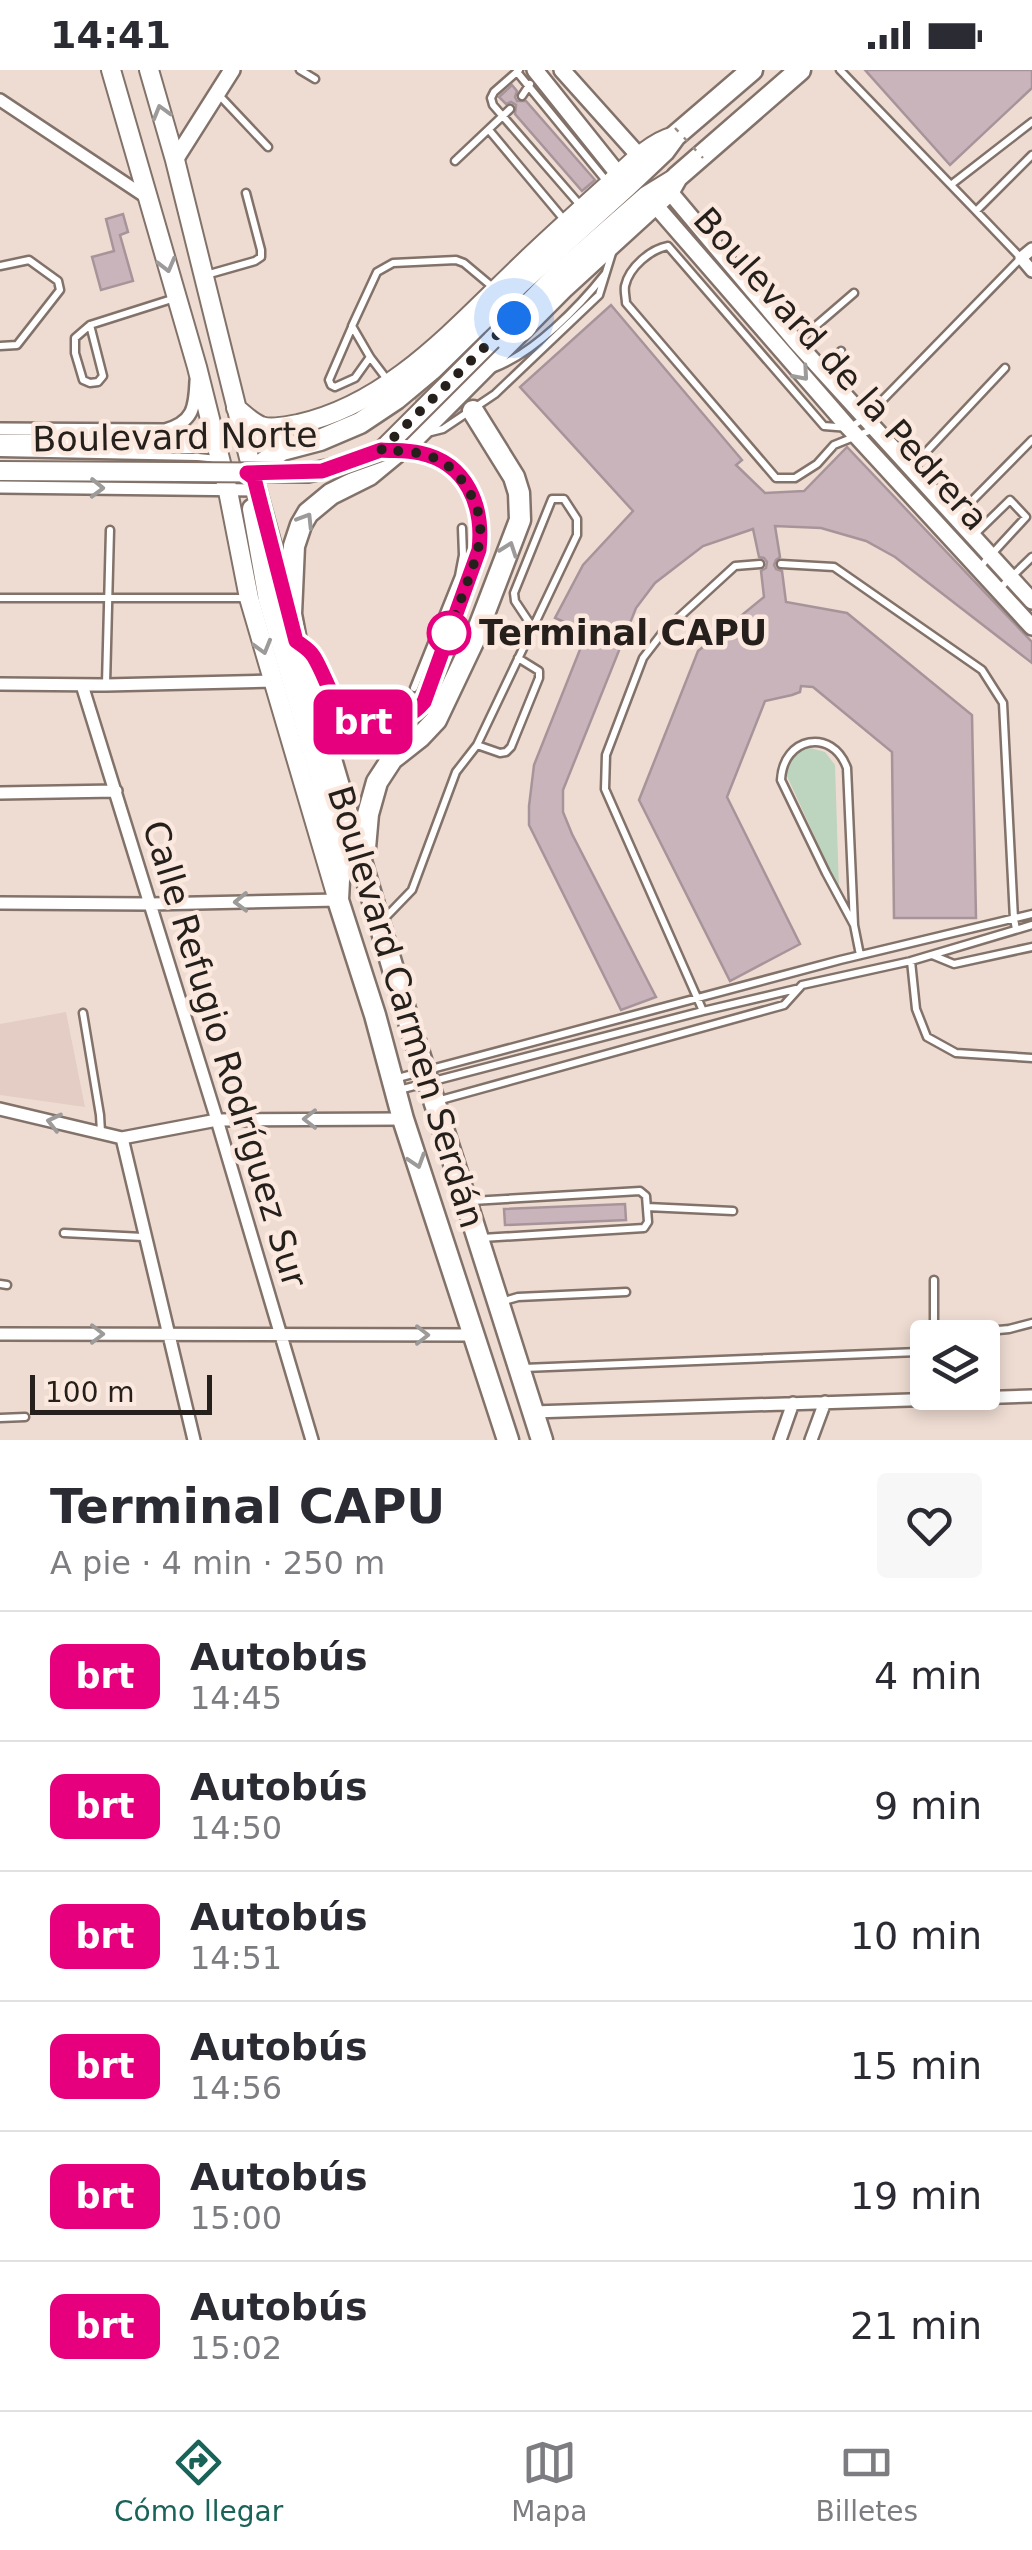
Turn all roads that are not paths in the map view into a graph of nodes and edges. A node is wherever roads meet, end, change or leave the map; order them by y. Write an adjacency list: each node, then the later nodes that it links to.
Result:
1 (111, 70): 29 (main road, Boulevard Carmen Serdán)
2 (149, 70): 23 (main road, Boulevard Carmen Serdán, one-way to 2)
3 (232, 70): 12 (street)
4 (300, 70): 11 (lane)
5 (752, 70): 19 (main road, Boulevard Norte)
6 (800, 70): 27 (main road, Boulevard Norte)
7 (840, 70): 26 (lane)
8 (518, 71): 10 (lane); 16 (lane)
9 (565, 71): 22 (street)
10 (537, 75): 13 (lane); 25 (street)
11 (315, 79)
12 (217, 94): 20 (lane); 23 (street)
13 (522, 96)
14 (0, 100): 29 (street)
15 (510, 109): 16 (lane)
16 (504, 117): 18 (lane); 30 (lane)
17 (1032, 122): 26 (lane)
18 (489, 130): 24 (lane); 32 (lane)
19 (675, 132): 22 (main road); 53 (main road, Boulevard Norte)
20 (268, 148)
21 (1032, 156): 31 (lane)
22 (640, 158): 25 (main road)
23 (174, 160): 39 (main road, Boulevard Carmen Serdán)
24 (455, 161)
25 (614, 179): 30 (main road)
26 (952, 184): 31 (lane)
27 (662, 190): 33 (main road); 45 (street, Boulevard de la Pedrera); 58 (street, Boulevard de la Pedrera, one-way to 58); 63 (main road, Boulevard Norte, bridge)
28 (246, 193): 39 (lane)
29 (150, 199): 42 (main road, Boulevard Carmen Serdán, one-way to 42)
30 (582, 208): 32 (main road)
31 (976, 211): 35 (lane)
32 (567, 223): 40 (main road)
33 (616, 240): 37 (lane); 50 (main road)
34 (1032, 249): 35 (street)
35 (1021, 258): 38 (street); 56 (lane)
36 (0, 266): 46 (lane)
37 (608, 271): 50 (lane); 59 (lane)
38 (1032, 271)
39 (204, 276): 54 (main road, Boulevard Carmen Serdán)
40 (496, 290): 44 (lane); 53 (main road)
41 (854, 293): 45 (lane)
42 (176, 298): 43 (lane); 49 (main road, Boulevard Carmen Serdán)
43 (90, 325): 43 (lane)
44 (352, 326): 48 (lane); 48 (lane)
45 (796, 342): 52 (street, Boulevard de la Pedrera)
46 (0, 346)
47 (841, 351): 52 (lane)
48 (370, 358): 53 (lane)
49 (197, 367): 57 (street, Boulevard Norte); 65 (main road, Boulevard Carmen Serdán)
50 (483, 368): 59 (main road)
51 (1005, 368): 66 (lane)
52 (822, 371): 56 (street, Boulevard de la Pedrera)
53 (400, 393): 54 (main road); 68 (main road, Boulevard Norte)
54 (236, 408): 68 (main road, Boulevard Carmen Serdán)
55 (473, 412): 100 (main road, one-way to 55)
56 (870, 423): 58 (lane); 58 (lane); 66 (street, Boulevard de la Pedrera)
57 (0, 428)
58 (853, 432): 58 (lane); 74 (street, Boulevard de la Pedrera)
59 (416, 437): 87 (main road, one-way to 59)
60 (1032, 440): 71 (lane)
61 (0, 444): 62 (main road, Boulevard Norte)
62 (205, 444)
63 (381, 450): 67 (main road, Boulevard Norte, bridge); 90 (lane, bridge)
64 (0, 453): 65 (lane)
65 (221, 460): 68 (lane); 70 (main road, Boulevard Carmen Serdán)
66 (911, 468): 71 (street, Boulevard de la Pedrera)
67 (0, 471)
68 (257, 476): 70 (street, Boulevard Norte); 87 (main road, Boulevard Carmen Serdán); 101 (main road)
69 (0, 487): 70 (street, Boulevard Norte, one-way to 70)
70 (228, 491): 84 (main road, Boulevard Carmen Serdán)
71 (956, 517): 74 (lane); 75 (street, Boulevard de la Pedrera)
72 (462, 528): 96 (lane)
73 (110, 530): 85 (lane)
74 (943, 530): 80 (street, Boulevard de la Pedrera)
75 (972, 536): 76 (street, Boulevard de la Pedrera); 76 (lane)
76 (992, 556): 80 (lane); 81 (street, Boulevard de la Pedrera)
77 (1032, 557): 81 (lane)
78 (760, 564): 119 (lane)
79 (782, 564): 105 (lane)
80 (978, 569): 82 (street, Boulevard de la Pedrera)
81 (1012, 578): 82 (lane); 86 (street, Boulevard de la Pedrera)
82 (998, 590): 88 (street, Boulevard de la Pedrera)
83 (0, 598): 85 (lane)
84 (249, 598): 85 (lane); 92 (main road, Boulevard Carmen Serdán, one-way to 92)
85 (110, 599): 95 (lane)
86 (1032, 601)
87 (291, 614): 90 (main road, Boulevard Carmen Serdán)
88 (1032, 627)
89 (533, 628): 89 (lane); 91 (lane)
90 (296, 641): 100 (main road, Boulevard Carmen Serdán)
91 (518, 658): 97 (lane); 97 (lane)
92 (272, 681): 95 (street); 101 (main road, Boulevard Carmen Serdán)
93 (0, 684): 94 (street)
94 (82, 685): 95 (street); 98 (street, Calle Refugio Rodríguez Sur)
95 (106, 685)
96 (414, 688)
97 (478, 745): 106 (lane)
98 (116, 790): 99 (street); 103 (street, Calle Refugio Rodríguez Sur)
99 (0, 793)
100 (364, 865): 106 (main road, Boulevard Carmen Serdán)
101 (338, 900): 103 (street, one-way to 103); 123 (main road, Boulevard Carmen Serdán)
102 (0, 902): 103 (street)
103 (151, 904): 129 (street, Calle Refugio Rodríguez Sur)
104 (1032, 914): 105 (lane)
105 (1014, 918): 109 (lane); 111 (lane)
106 (380, 924): 120 (main road, Boulevard Carmen Serdán)
107 (854, 925): 107 (lane); 113 (lane)
108 (1032, 925): 109 (lane)
109 (1016, 929): 112 (lane)
110 (1032, 947): 112 (lane)
111 (889, 949): 113 (lane); 116 (lane)
112 (931, 955): 115 (lane)
113 (860, 956): 114 (lane)
114 (840, 960): 117 (lane); 119 (lane)
115 (911, 962): 116 (lane); 124 (lane)
116 (892, 965): 117 (lane)
117 (844, 977): 118 (lane)
118 (796, 989): 121 (lane); 126 (lane)
119 (695, 998): 121 (lane); 126 (lane)
120 (404, 1006): 123 (main road); 126 (main road, Boulevard Carmen Serdán)
121 (703, 1011): 126 (lane)
122 (83, 1012): 130 (lane)
123 (375, 1015): 125 (main road, Boulevard Carmen Serdán)
124 (1032, 1058)
125 (394, 1085): 126 (lane); 128 (main road, Boulevard Carmen Serdán)
126 (431, 1085): 132 (main road, Boulevard Carmen Serdán)
127 (0, 1110): 130 (street, one-way to 127)
128 (404, 1119): 129 (street, one-way to 129); 147 (main road, Boulevard Carmen Serdán, one-way to 147)
129 (218, 1120): 131 (street); 146 (street, Calle Refugio Rodríguez Sur)
130 (100, 1132): 131 (street)
131 (122, 1138): 136 (street)
132 (466, 1202): 133 (lane); 137 (main road, Boulevard Carmen Serdán)
133 (646, 1207): 134 (lane); 137 (lane)
134 (733, 1211)
135 (64, 1233): 136 (lane)
136 (145, 1236): 144 (street)
137 (478, 1238): 140 (main road, Boulevard Carmen Serdán)
138 (934, 1280): 141 (lane)
139 (626, 1292): 140 (lane)
140 (498, 1302): 149 (main road, Boulevard Carmen Serdán)
141 (935, 1320)
142 (1032, 1323): 143 (lane)
143 (1000, 1330)
144 (167, 1333): 145 (street, one-way to 144); 146 (street); 156 (street)
145 (0, 1334)
146 (280, 1334): 147 (street, one-way to 147); 157 (street, Calle Refugio Rodríguez Sur)
147 (473, 1335): 158 (main road, Boulevard Carmen Serdán)
148 (910, 1352): 149 (lane)
149 (519, 1368): 153 (main road, Boulevard Carmen Serdán)
150 (1032, 1396): 151 (street)
151 (824, 1402): 152 (street); 161 (street)
152 (793, 1404): 153 (street); 160 (street)
153 (533, 1412): 159 (main road, Boulevard Carmen Serdán)
154 (25, 1417): 155 (lane)
155 (0, 1418)
156 (194, 1440)
157 (312, 1440)
158 (508, 1440)
159 (542, 1440)
160 (780, 1440)
161 (811, 1440)

